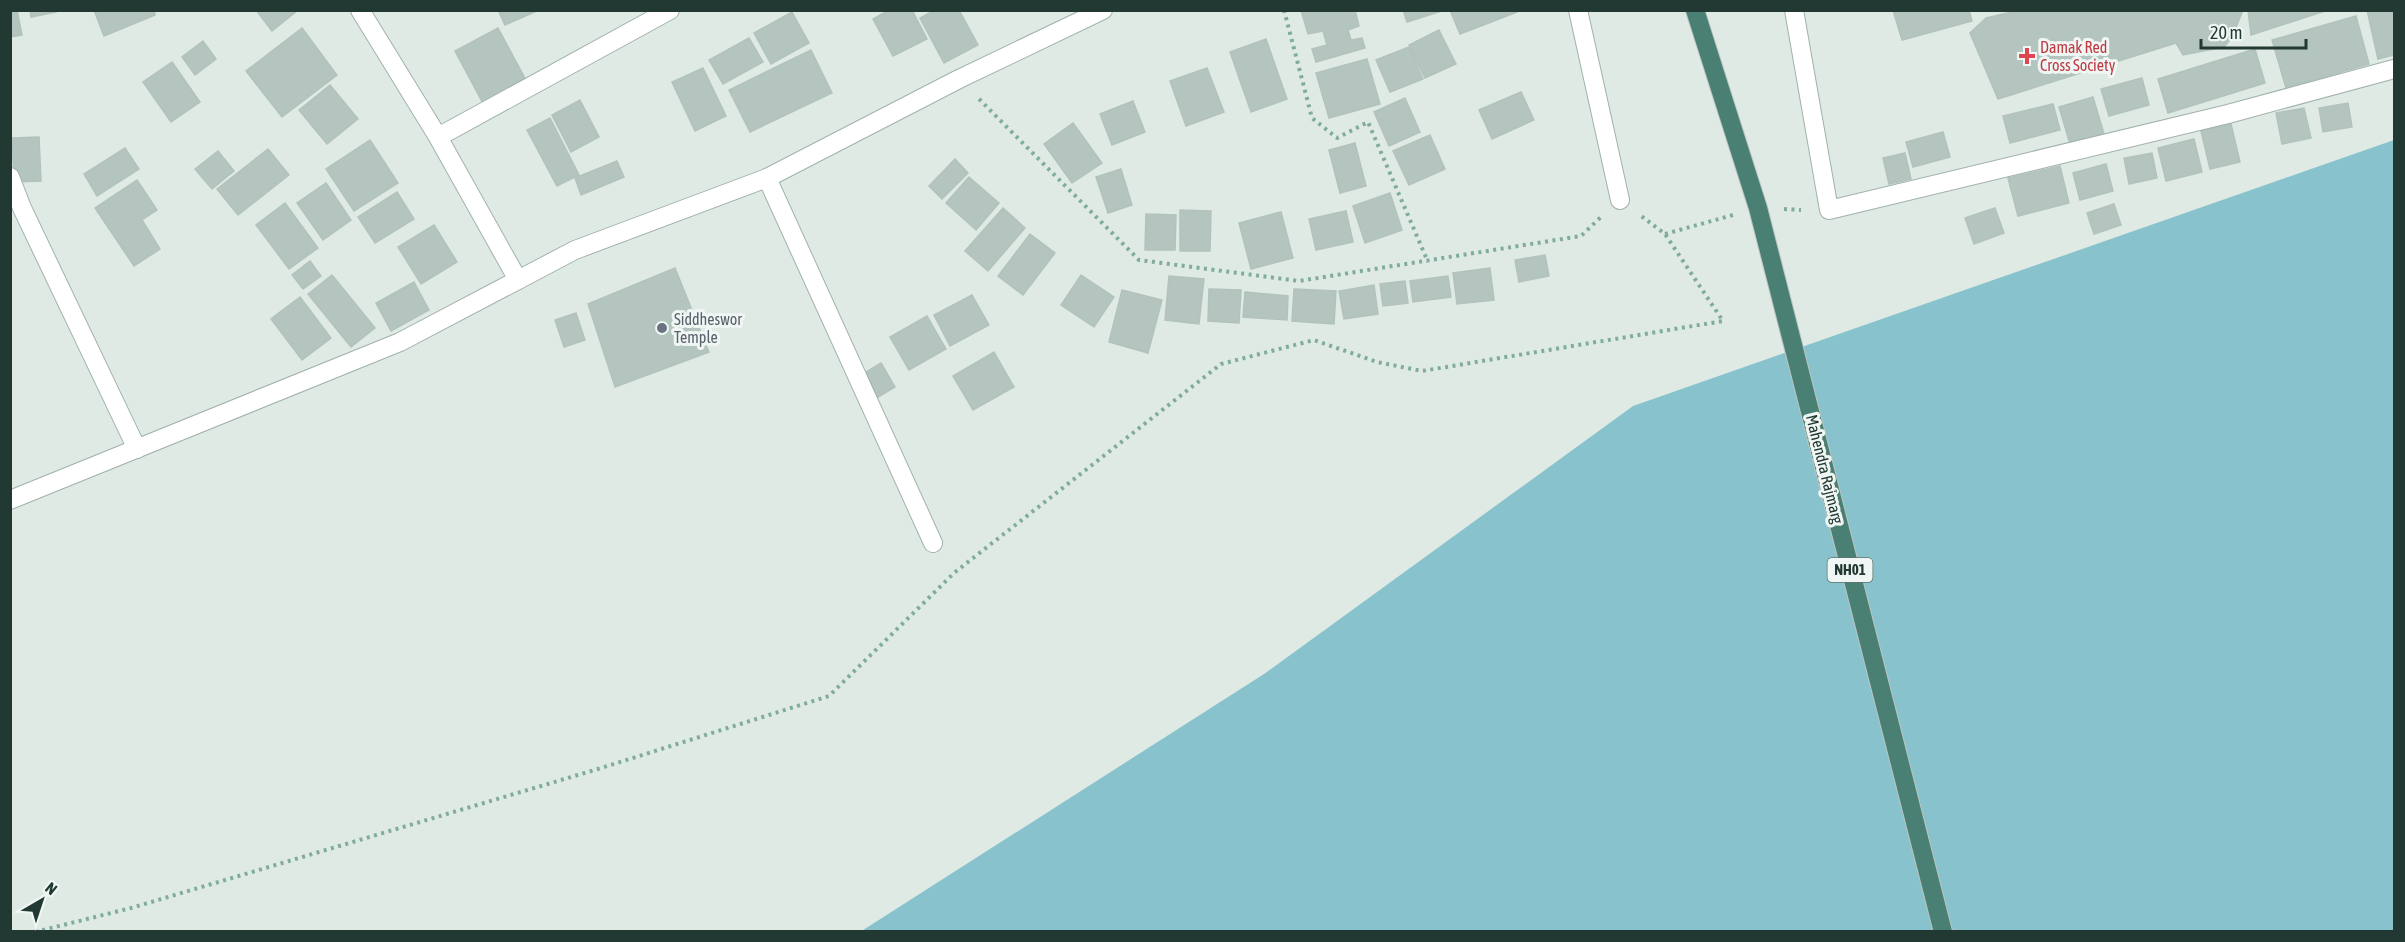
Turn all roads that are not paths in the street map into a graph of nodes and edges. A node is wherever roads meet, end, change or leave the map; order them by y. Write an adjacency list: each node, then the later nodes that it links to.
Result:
1 (360, 10): 8 (street)
2 (670, 10): 8 (street)
3 (1103, 10): 10 (street)
4 (1578, 10): 11 (street)
5 (1695, 10): 16 (highway, Mahendra Rajmarg / NH01)
6 (1794, 10): 7 (street)
7 (2394, 69)
8 (438, 137): 12 (street)
9 (10, 177): 13 (street)
10 (767, 178): 12 (street); 15 (street)
11 (1620, 200)
12 (518, 280): 13 (street)
13 (137, 449): 14 (street)
14 (10, 500)
15 (933, 543)
16 (1943, 932)

